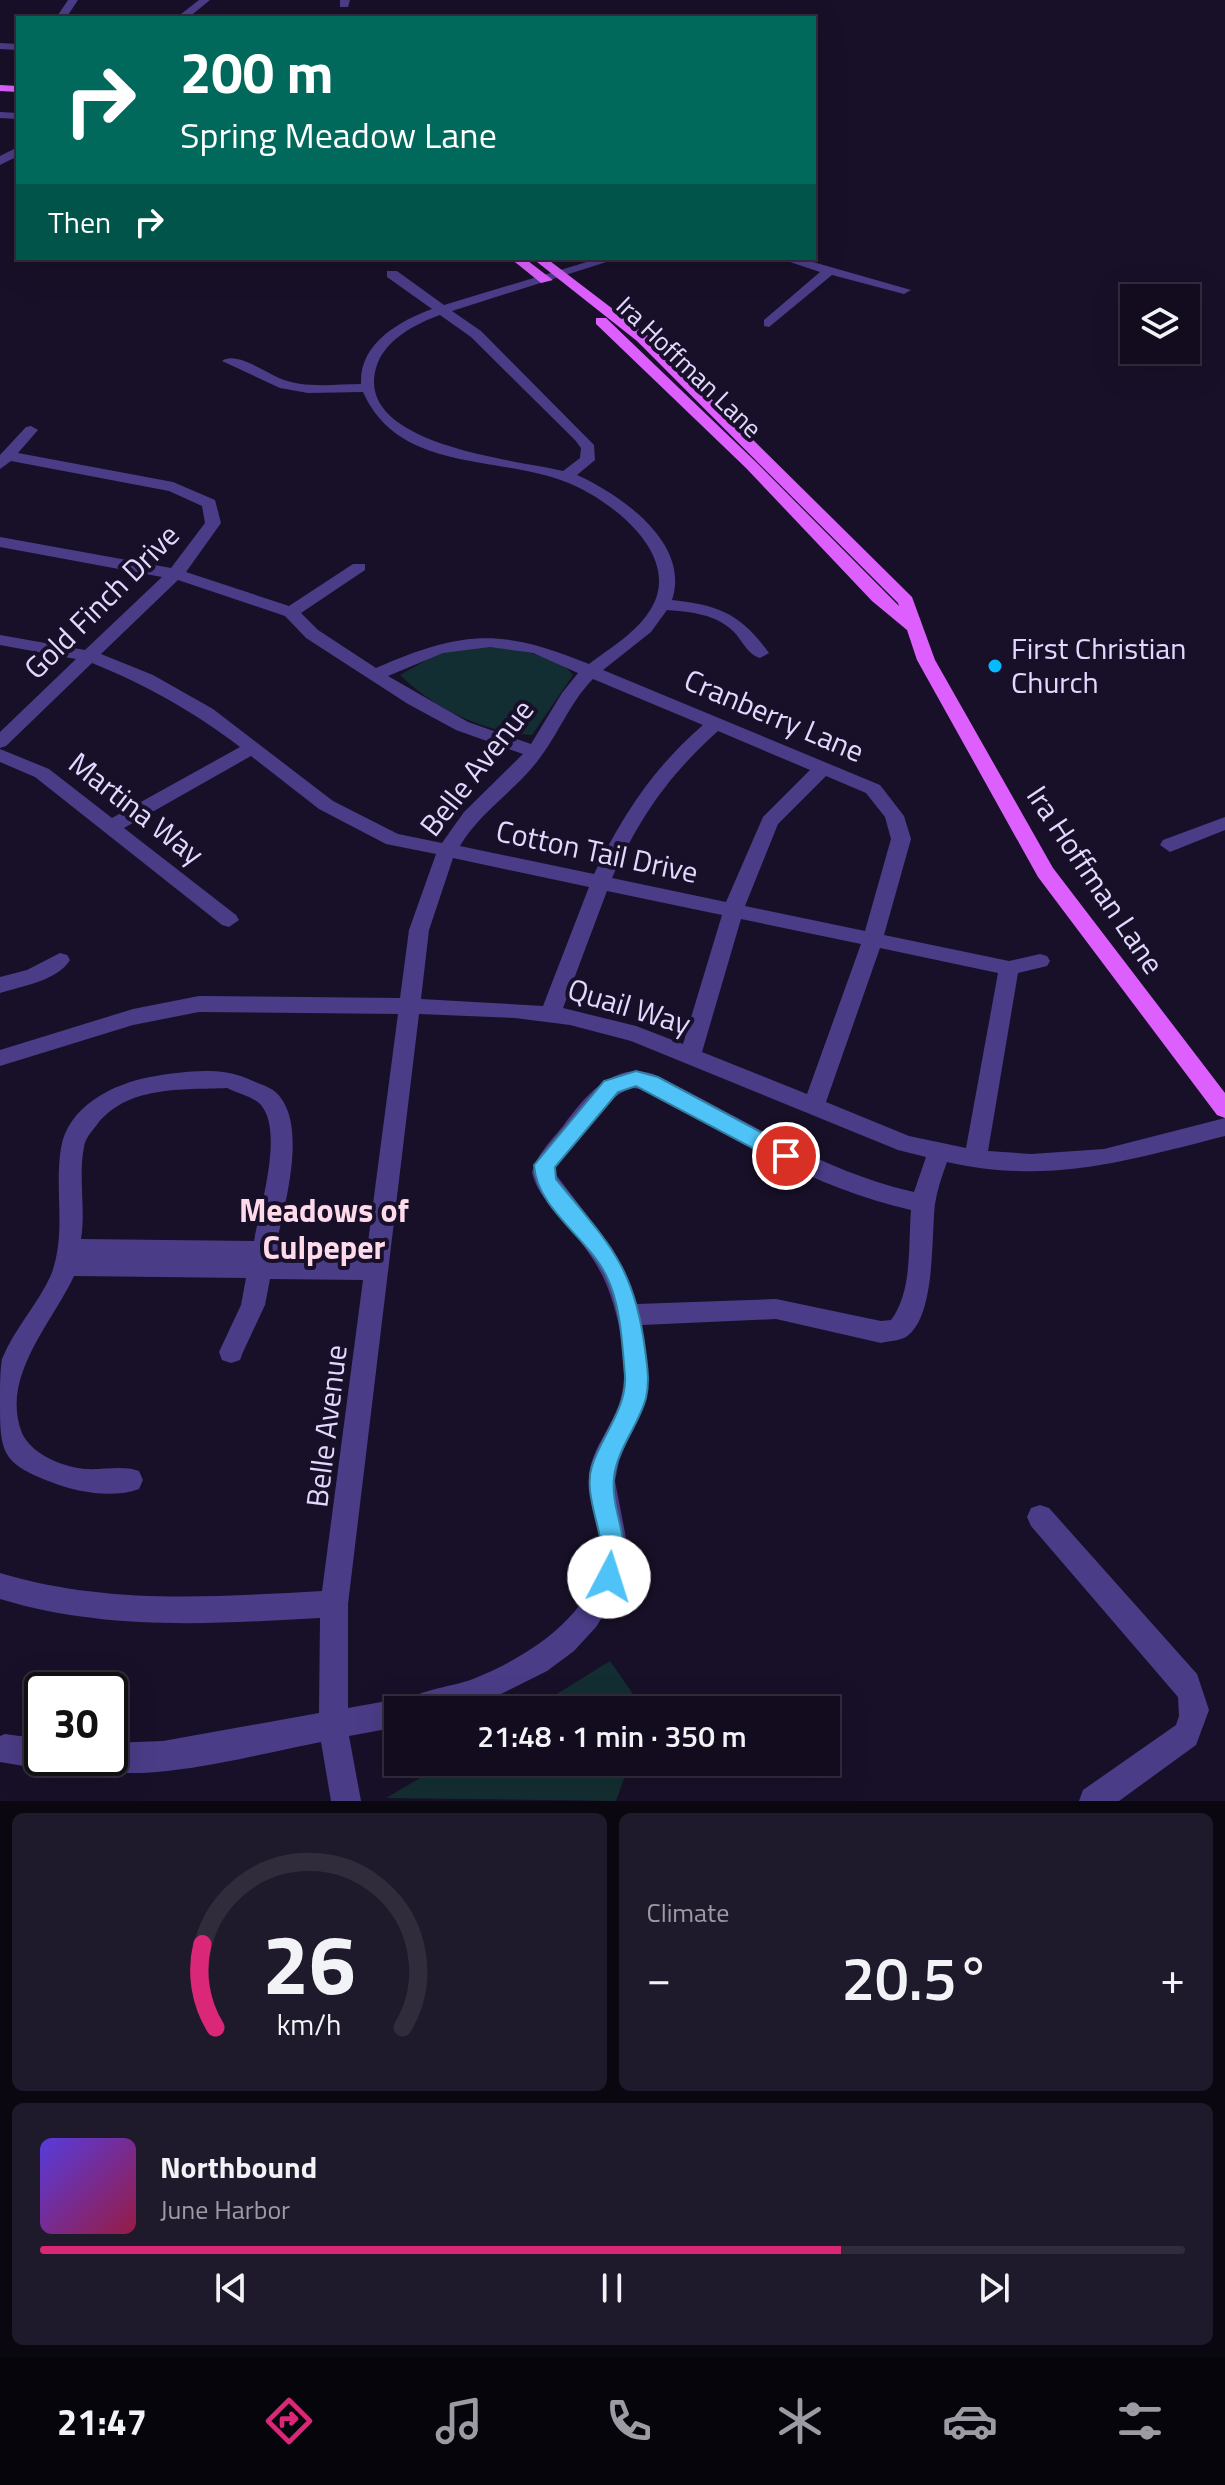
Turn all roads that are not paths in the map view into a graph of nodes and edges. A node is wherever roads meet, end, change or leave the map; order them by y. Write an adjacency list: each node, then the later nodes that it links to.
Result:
1 (205, 0): 2 (street)
2 (184, 16)
3 (520, 260): 9 (main road, Ira Hoffman Lane)
4 (540, 260): 9 (main road, Ira Hoffman Lane)
5 (607, 260): 9 (street)
6 (792, 260): 7 (street)
7 (830, 270): 10 (street); 12 (street)
8 (392, 274): 11 (street)
9 (553, 277): 11 (street); 51 (main road, Ira Hoffman Lane)
10 (904, 290)
11 (443, 309): 14 (street); 17 (street)
12 (769, 323)
13 (229, 361): 14 (street)
14 (367, 388): 17 (street)
15 (31, 430): 16 (street)
16 (4, 460): 20 (street, Gold Finch Drive)
17 (567, 476): 21 (street)
18 (0, 542): 20 (street)
19 (359, 567): 22 (street)
20 (175, 574): 22 (street); 25 (street, Gold Finch Drive)
21 (662, 604): 24 (street); 26 (street, Belle Avenue)
22 (291, 612): 27 (street)
23 (0, 640): 25 (street, Cotton Tail Drive)
24 (760, 653)
25 (92, 657): 29 (street, Gold Finch Drive); 30 (street, Cotton Tail Drive)
26 (593, 671): 27 (street, Cranberry Lane); 28 (street, Cranberry Lane); 31 (street, Belle Avenue)
27 (377, 674): 31 (street)
28 (717, 722): 33 (street, Cranberry Lane); 38 (street)
29 (0, 742)
30 (252, 748): 35 (street); 37 (street, Cotton Tail Drive)
31 (535, 752): 37 (street, Belle Avenue)
32 (0, 755): 35 (street, Martina Way)
33 (824, 767): 39 (street); 41 (street, Cranberry Lane)
34 (1225, 823): 36 (street)
35 (111, 827): 40 (street, Martina Way)
36 (1170, 845)
37 (448, 851): 38 (street, Cotton Tail Drive); 46 (street, Belle Avenue)
38 (600, 883): 39 (street, Cotton Tail Drive); 47 (street)
39 (733, 910): 41 (street, Cotton Tail Drive); 48 (street)
40 (229, 920)
41 (873, 939): 44 (street, Cotton Tail Drive); 50 (street, Cranberry Lane)
42 (60, 960): 45 (street)
43 (1040, 961): 44 (street, Cotton Tail Drive)
44 (1009, 968): 54 (street)
45 (0, 985)
46 (411, 1007): 47 (street, Quail Way); 49 (street, Quail Way); 58 (street, Belle Avenue)
47 (550, 1014): 48 (street, Quail Way)
48 (690, 1056): 50 (street, Quail Way)
49 (0, 1058)
50 (813, 1107): 53 (street, Quail Way)
51 (1225, 1109)
52 (1225, 1127): 54 (street, Quail Way)
53 (939, 1153): 54 (street, Quail Way); 55 (street)
54 (975, 1159)
55 (924, 1203): 59 (street); 59 (street)
56 (67, 1258): 57 (street); 57 (street); 61 (street)
57 (262, 1260): 58 (street); 60 (street)
58 (379, 1261): 64 (street, Belle Avenue)
59 (629, 1315): 65 (street)
60 (231, 1352)
61 (130, 1480)
62 (1040, 1517): 72 (street)
63 (0, 1586): 64 (street)
64 (334, 1604): 67 (street, Belle Avenue)
65 (465, 1696)
66 (384, 1716): 67 (street)
67 (333, 1726): 70 (street); 71 (street, Belle Avenue)
68 (5, 1749): 69 (street)
69 (24, 1752)
70 (128, 1757)
71 (346, 1801)
72 (1094, 1801)

